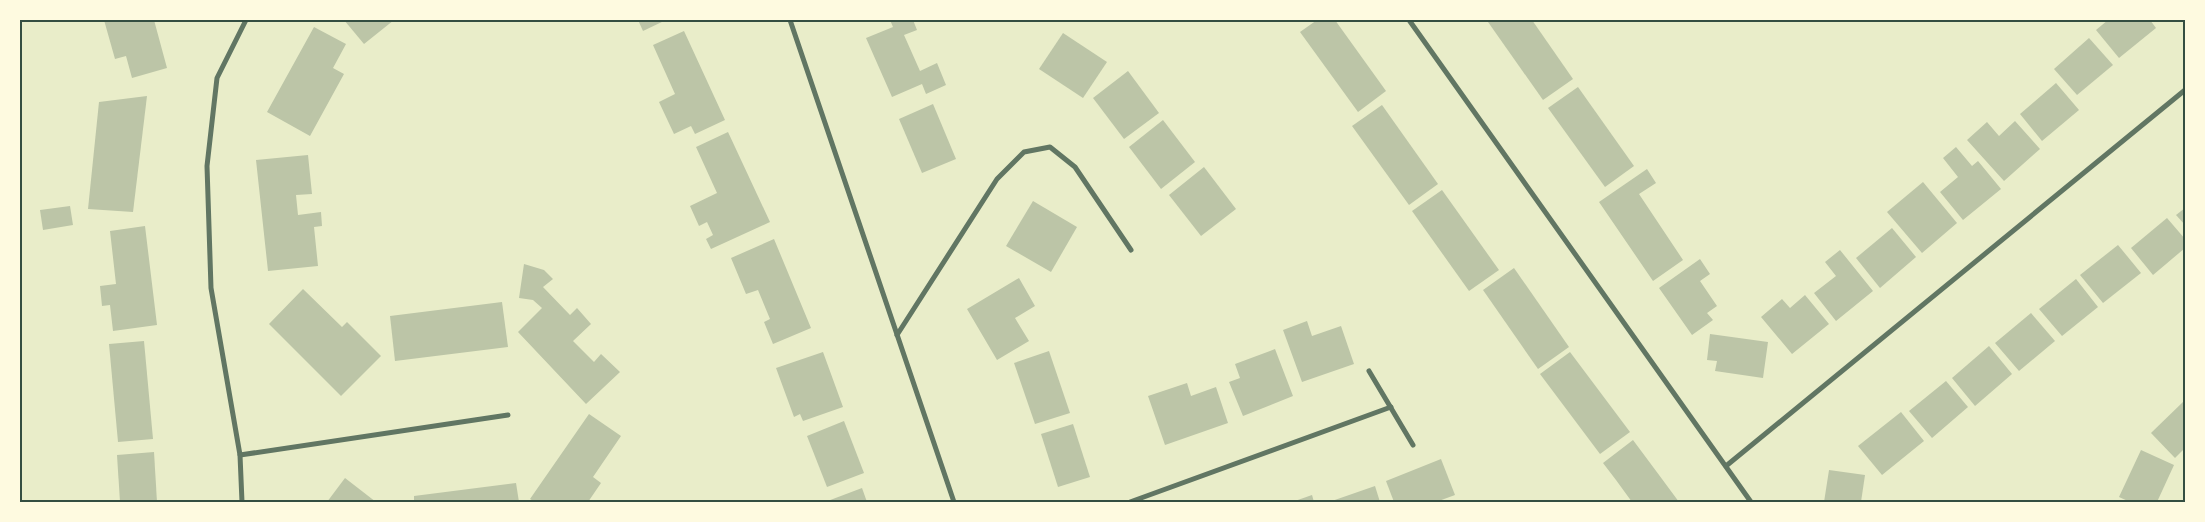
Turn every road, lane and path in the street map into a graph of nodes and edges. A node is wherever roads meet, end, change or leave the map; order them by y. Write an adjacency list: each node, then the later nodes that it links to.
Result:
1 (246, 20): 11 (street)
2 (790, 20): 6 (street)
3 (1409, 20): 12 (street)
4 (2185, 90): 12 (street)
5 (1131, 250): 6 (street)
6 (897, 335): 14 (street)
7 (1369, 371): 8 (street)
8 (1391, 407): 10 (street); 15 (street)
9 (508, 415): 11 (street)
10 (1413, 445)
11 (240, 455): 13 (street)
12 (1726, 466): 16 (street)
13 (242, 502)
14 (954, 502)
15 (1130, 502)
16 (1751, 502)

